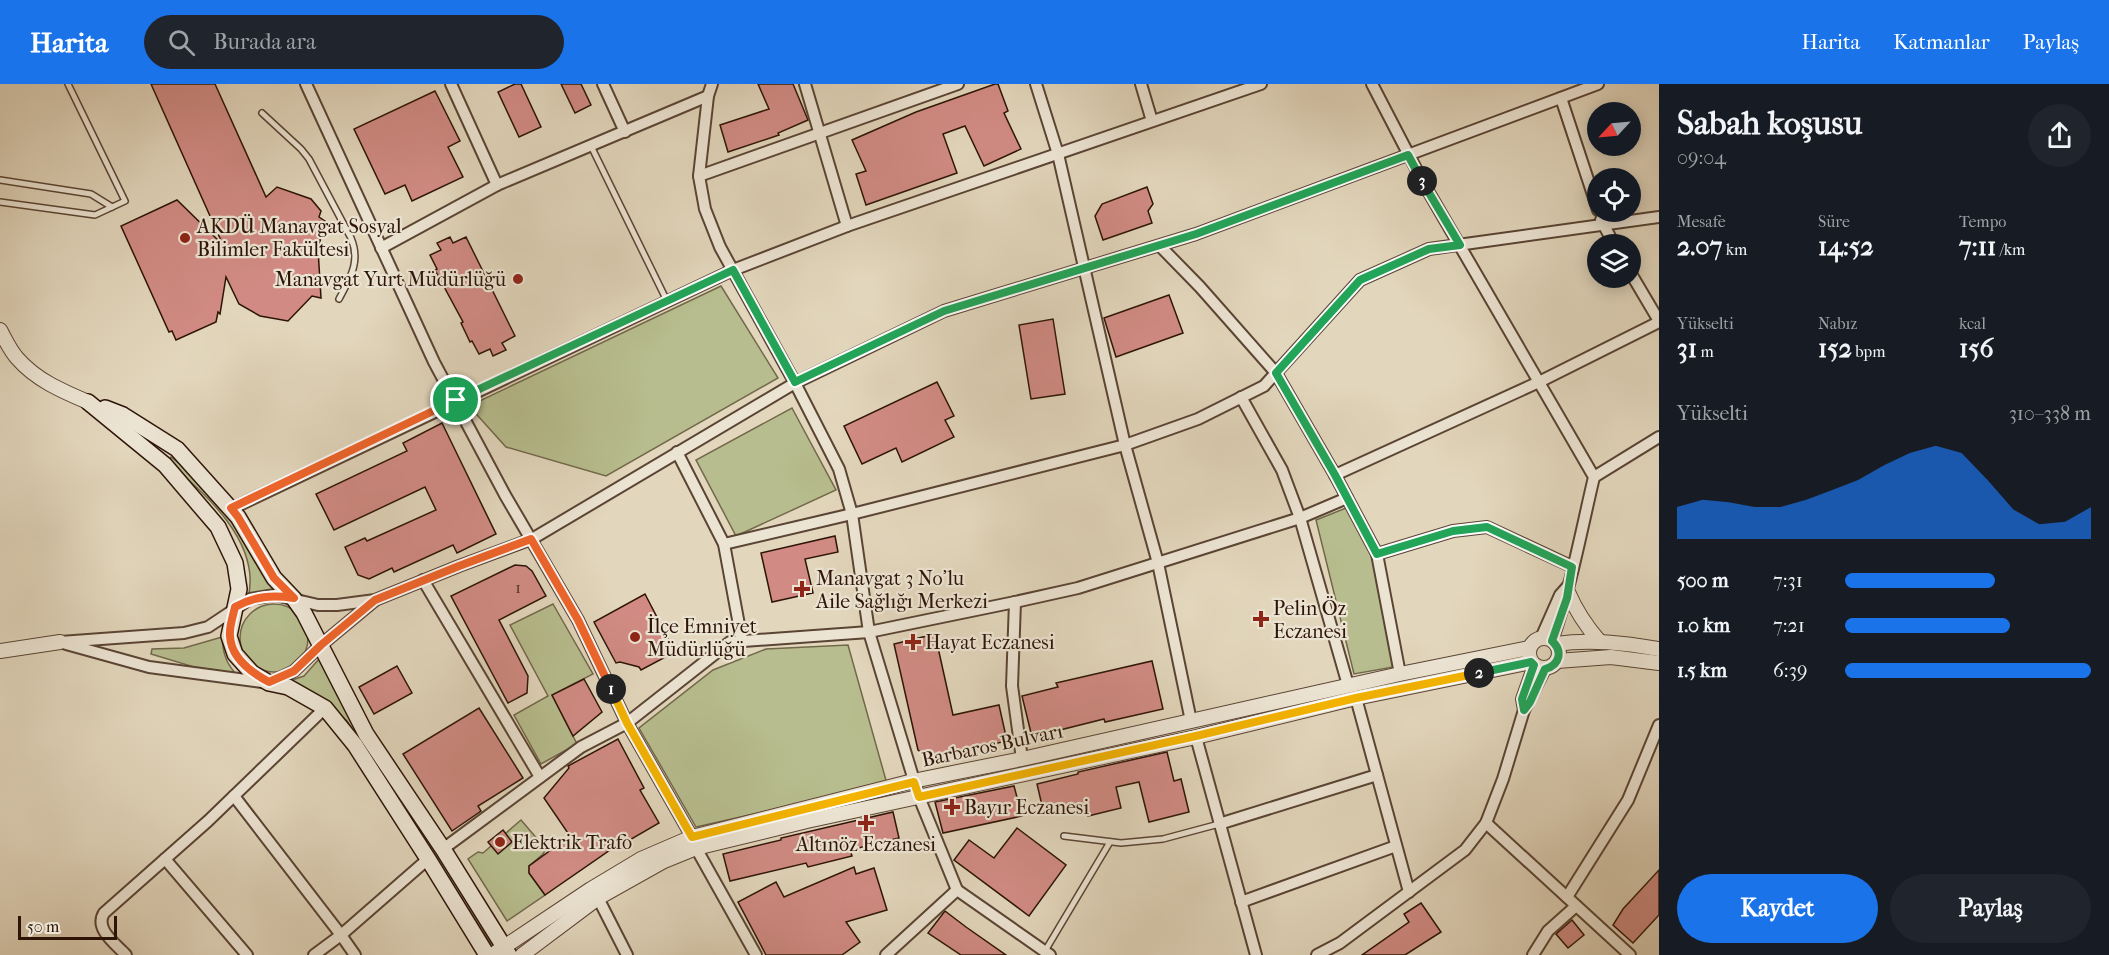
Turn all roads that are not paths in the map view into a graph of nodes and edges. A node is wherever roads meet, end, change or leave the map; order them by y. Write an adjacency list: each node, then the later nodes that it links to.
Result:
1 (68, 84): 27 (lane)
2 (306, 84): 34 (street)
3 (451, 84): 25 (street)
4 (603, 84): 17 (street)
5 (712, 84): 13 (street)
6 (805, 84): 18 (street)
7 (958, 84): 18 (street)
8 (1036, 84): 20 (street)
9 (1141, 84): 16 (street)
10 (1261, 84): 16 (street)
11 (1372, 84): 21 (street)
12 (1598, 84): 14 (street)
13 (708, 96): 17 (street); 22 (street)
14 (1561, 98): 21 (street); 23 (street)
15 (261, 113): 38 (lane)
16 (1152, 122): 20 (street)
17 (625, 132): 19 (street)
18 (820, 134): 22 (street); 30 (street)
19 (591, 146): 25 (street); 39 (lane)
20 (1058, 154): 30 (street); 35 (street)
21 (1408, 155): 32 (street); 33 (street)
22 (699, 177): 36 (street)
23 (1587, 177)
24 (0, 180): 27 (lane)
25 (497, 185): 34 (street)
26 (0, 202): 27 (lane)
27 (112, 207)
28 (1659, 217): 29 (street)
29 (1602, 224): 31 (street); 32 (street)
30 (847, 226): 36 (street)
31 (1608, 234)
32 (1460, 245): 42 (street); 44 (street)
33 (1160, 246): 35 (street); 42 (street)
34 (381, 248): 46 (street)
35 (1085, 268): 43 (street); 49 (street)
36 (733, 270): 39 (street); 43 (street)
37 (1639, 288): 40 (street)
38 (339, 299)
39 (667, 301): 46 (street)
40 (1659, 322): 44 (street)
41 (0, 330): 47 (street)
42 (1276, 373): 45 (street); 51 (street)
43 (795, 382): 50 (street); 55 (street)
44 (1539, 382): 51 (street); 52 (street)
45 (1241, 398): 49 (street); 56 (street)
46 (456, 400): 54 (street); 57 (street)
47 (88, 402): 54 (main road); 67 (main road)
48 (1659, 437): 52 (street)
49 (1125, 445): 55 (street); 60 (street)
50 (677, 452): 57 (street); 58 (street)
51 (1335, 475): 53 (street)
52 (1594, 477): 61 (street)
53 (1347, 498): 56 (street); 59 (street)
54 (231, 508): 64 (main road)
55 (852, 514): 58 (street); 68 (street)
56 (1300, 518): 60 (street); 81 (street)
57 (531, 539): 62 (street); 85 (street)
58 (724, 543): 69 (street)
59 (1377, 554): 61 (street); 79 (street)
60 (1158, 563): 66 (street); 84 (street)
61 (1572, 567): 63 (street)
62 (423, 580): 65 (street); 90 (street)
63 (1568, 589): 70 (street); 72 (street)
64 (294, 598): 65 (street); 67 (street); 73 (main road)
65 (375, 600): 73 (street)
66 (1015, 602): 68 (street); 88 (street)
67 (235, 607): 71 (street); 80 (main road)
68 (869, 632): 69 (street); 91 (street)
69 (742, 641): 85 (street)
70 (1550, 641): 72 (street); 76 (street); 77 (street)
71 (60, 642): 75 (street); 80 (street)
72 (1600, 642): 74 (street)
73 (321, 645): 80 (street); 100 (main road)
74 (1659, 649)
75 (0, 651)
76 (1535, 661): 77 (street); 79 (street, Barbaros Bulvarı); 82 (street, Barbaros Bulvarı); 95 (street)
77 (1557, 661): 78 (street)
78 (1659, 663)
79 (1400, 674): 81 (street, Barbaros Bulvarı)
80 (269, 682): 83 (main road)
81 (1348, 686): 84 (street, Barbaros Bulvarı)
82 (1356, 698): 87 (street, Barbaros Bulvarı); 89 (street)
83 (325, 708): 92 (street); 102 (main road)
84 (1191, 721): 88 (street, Barbaros Bulvarı)
85 (627, 723): 90 (street); 97 (street)
86 (1659, 725): 105 (street)
87 (1196, 736): 93 (street, Barbaros Bulvarı); 94 (street)
88 (1022, 759): 91 (street, Barbaros Bulvarı)
89 (1377, 775): 94 (street); 99 (street)
90 (540, 777): 100 (street)
91 (914, 782): 93 (street); 97 (street, Barbaros Bulvarı)
92 (234, 796): 101 (street); 109 (street)
93 (919, 797): 97 (street, Barbaros Bulvarı); 103 (street)
94 (1219, 824): 98 (lane); 107 (street)
95 (1486, 824): 104 (street); 105 (street)
96 (1064, 836): 98 (lane)
97 (694, 842): 106 (street, Barbaros Bulvarı); 110 (street, Barbaros Bulvarı); 119 (street)
98 (1110, 842): 111 (lane)
99 (1396, 846): 104 (street); 107 (street)
100 (442, 849): 110 (main road)
101 (165, 859): 112 (street); 113 (street)
102 (428, 859): 109 (street); 116 (main road)
103 (957, 890): 111 (street); 120 (street)
104 (1409, 892): 122 (street)
105 (1567, 897): 108 (street)
106 (598, 898): 117 (street, Barbaros Bulvarı); 118 (street)
107 (1241, 902): 121 (street)
108 (1576, 906): 123 (street); 124 (street)
109 (341, 935): 114 (street); 115 (street)
110 (501, 952)
111 (1046, 954)
112 (126, 955)
113 (247, 955)
114 (314, 955)
115 (355, 955)
116 (487, 955)
117 (522, 955)
118 (627, 955)
119 (756, 955)
120 (886, 955)
121 (1256, 955)
122 (1317, 955)
123 (1533, 955)
124 (1630, 955)

